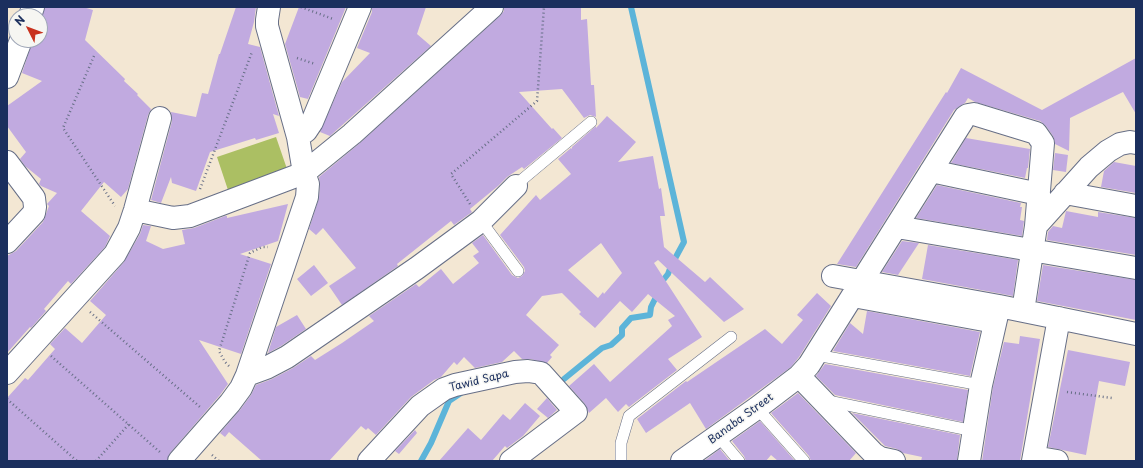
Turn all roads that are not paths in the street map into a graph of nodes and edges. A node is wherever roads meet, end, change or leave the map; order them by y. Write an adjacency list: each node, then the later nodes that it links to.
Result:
1 (269, 7): 8 (street)
2 (492, 7): 12 (street)
3 (356, 17): 8 (street)
4 (14, 48): 5 (street)
5 (7, 77)
6 (160, 118): 17 (street)
7 (591, 122): 13 (lane)
8 (298, 137): 12 (street)
9 (1136, 143): 14 (street)
10 (7, 162): 21 (street)
11 (931, 171): 15 (street); 15 (street, Banaba Street); 19 (street, Banaba Street)
12 (304, 173): 17 (street); 34 (street)
13 (516, 186): 18 (street)
14 (1065, 193): 16 (street); 20 (street)
15 (1039, 194): 20 (street, Banaba Street)
16 (1136, 206)
17 (132, 219): 33 (street)
18 (481, 221): 24 (lane); 34 (street)
19 (897, 226): 22 (street); 26 (street, Banaba Street)
20 (1036, 226): 22 (street, Banaba Street)
21 (7, 242)
22 (1032, 250): 23 (street); 27 (street, Banaba Street)
23 (1136, 268)
24 (518, 271)
25 (833, 276): 26 (street)
26 (858, 289): 28 (street); 32 (street, Banaba Street)
27 (1023, 311): 28 (street); 29 (street)
28 (997, 314): 36 (street)
29 (1059, 318): 30 (street); 43 (street)
30 (1136, 334)
31 (731, 337): 46 (lane)
32 (816, 355): 35 (street, Banaba Street); 36 (lane)
33 (7, 373)
34 (247, 375): 42 (street)
35 (799, 376): 37 (street); 38 (street, Banaba Street)
36 (981, 385): 39 (street)
37 (821, 400): 39 (lane); 41 (street)
38 (757, 408): 40 (street, Banaba Street); 49 (lane)
39 (974, 431): 51 (street)
40 (718, 436): 47 (street, Banaba Street); 48 (lane)
41 (871, 458): 50 (street)
42 (172, 459)
43 (1034, 459): 52 (street)
44 (369, 461): 45 (street, Tawid Sapa)
45 (511, 461)
46 (621, 461)
47 (682, 461)
48 (740, 461)
49 (804, 461)
50 (894, 461)
51 (969, 461)
52 (1057, 461)

